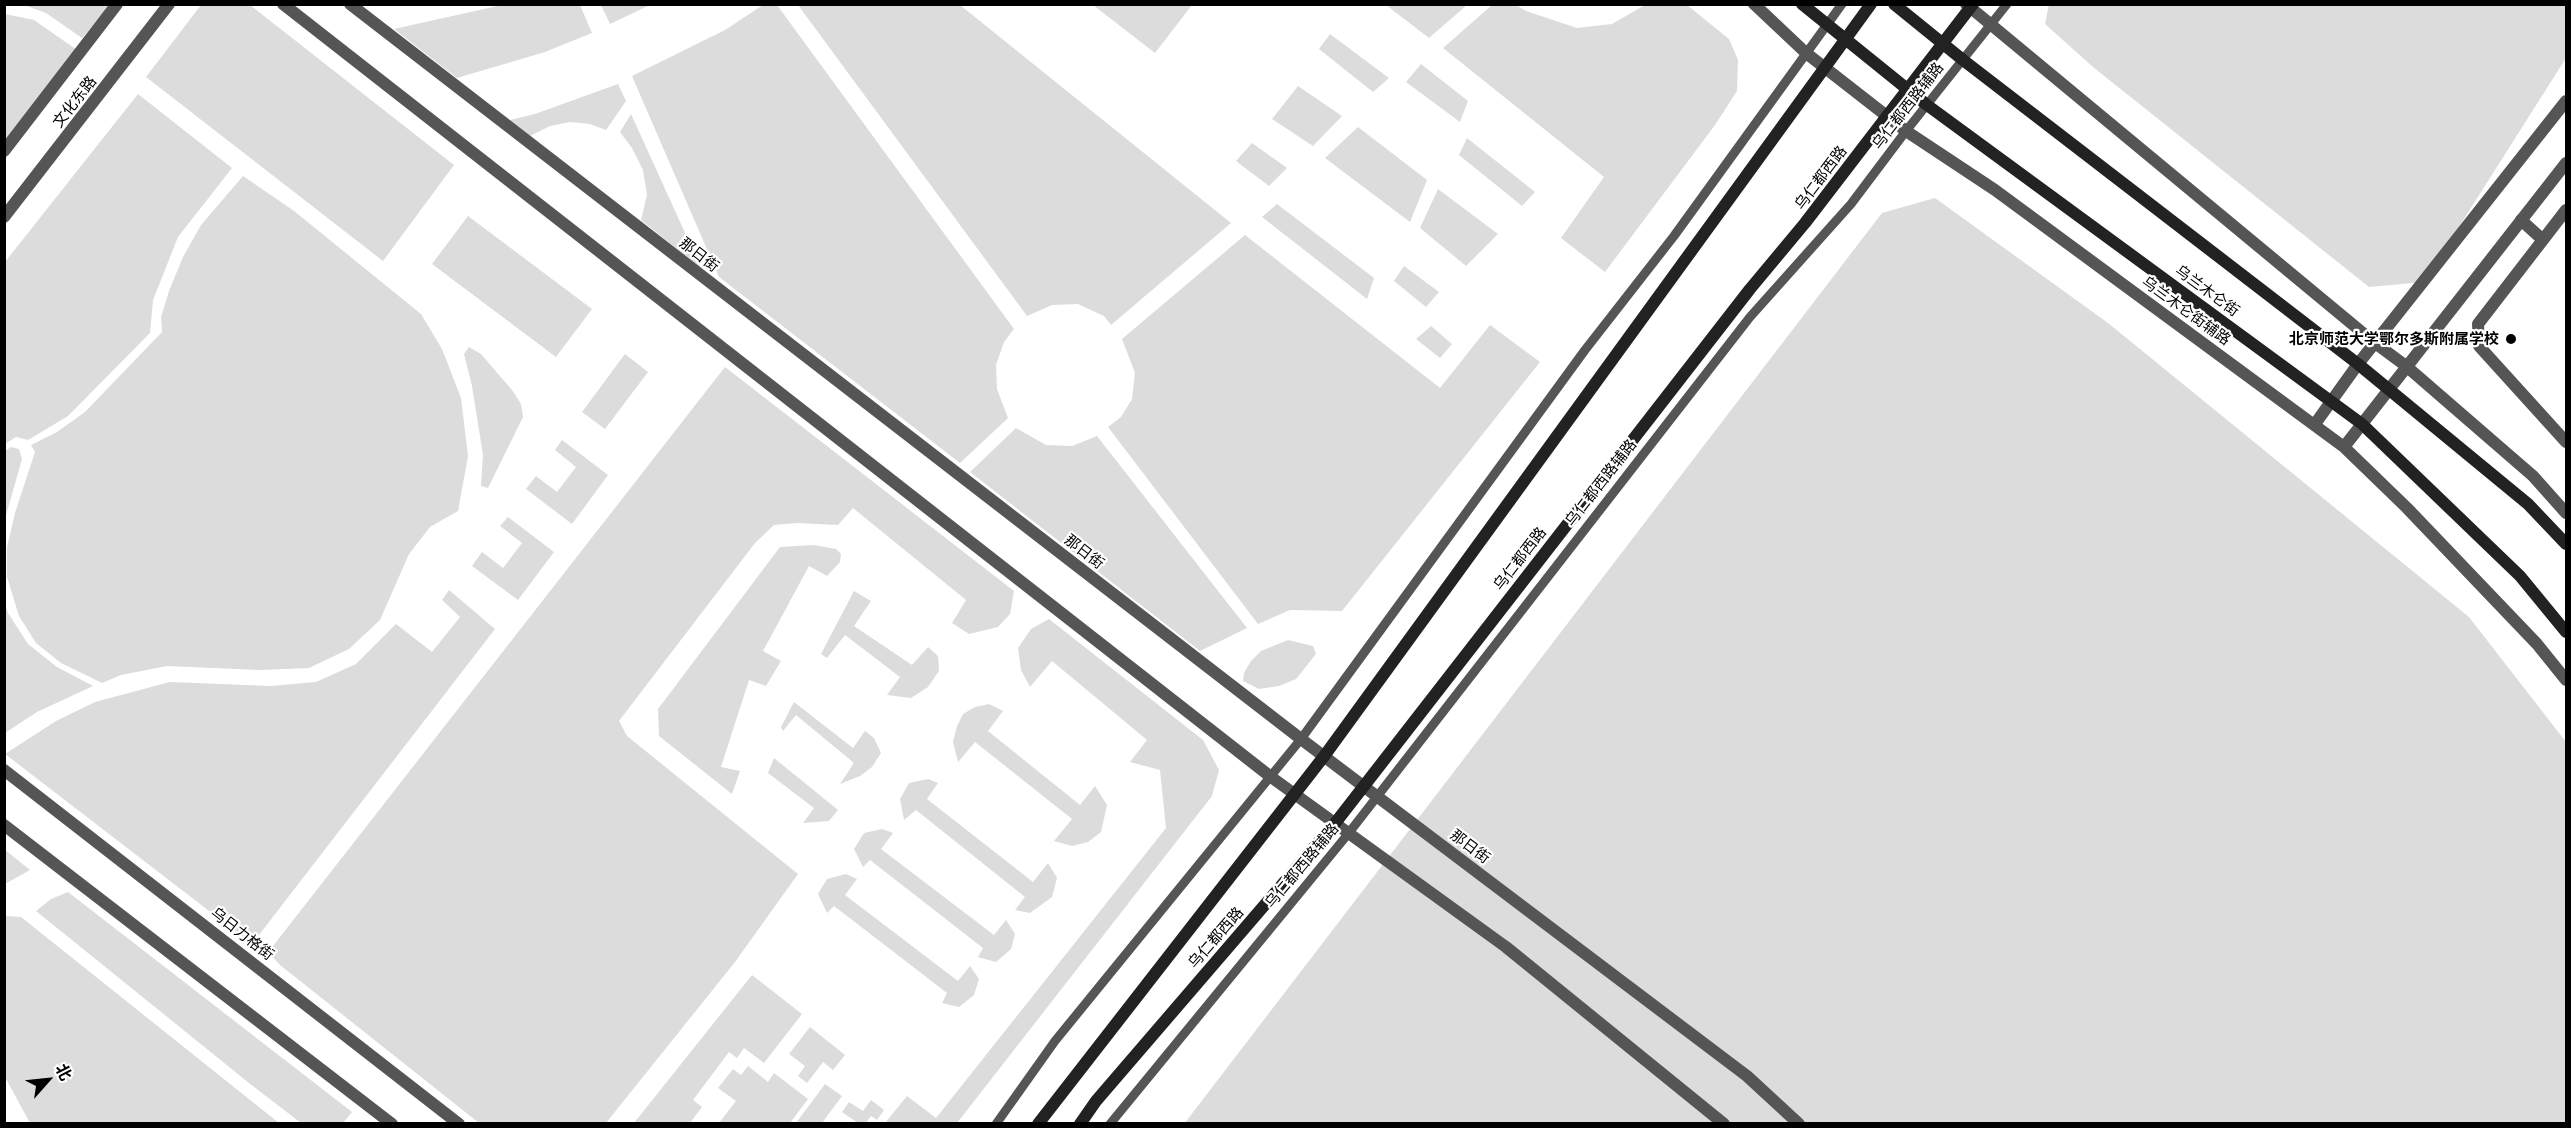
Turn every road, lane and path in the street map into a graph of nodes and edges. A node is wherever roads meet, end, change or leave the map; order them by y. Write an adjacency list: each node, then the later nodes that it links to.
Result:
1 (117, 4): 24 (street, 文化东路)
2 (169, 4): 27 (street, 文化东路)
3 (283, 4): 46 (street)
4 (350, 4): 43 (street, 那日街)
5 (1754, 4): 16 (street, 乌兰木仑街辅路)
6 (1802, 4): 13 (main road, 乌兰木仑街)
7 (1842, 4): 13 (lane)
8 (1871, 4): 14 (main road, 乌仁都西路)
9 (1894, 4): 15 (main road)
10 (2007, 4): 12 (lane, 乌仁都西路辅路)
11 (1970, 6): 12 (street); 15 (main road, 乌仁都西路)
12 (1991, 24): 17 (lane, 乌仁都西路辅路); 30 (street)
13 (1827, 25): 14 (main road, 乌兰木仑街); 16 (lane)
14 (1846, 38): 18 (main road, 乌仁都西路); 19 (main road, 乌兰木仑街)
15 (1944, 43): 17 (main road); 19 (main road, 乌仁都西路)
16 (1806, 53): 18 (street, 乌兰木仑街辅路); 43 (lane)
17 (1963, 60): 21 (lane, 乌仁都西路辅路); 31 (main road)
18 (1825, 68): 22 (street, 乌兰木仑街辅路); 44 (main road, 乌仁都西路)
19 (1907, 89): 21 (main road, 乌兰木仑街); 22 (main road, 乌仁都西路)
20 (2566, 101): 30 (street)
21 (1927, 105): 23 (lane, 乌仁都西路辅路); 34 (main road, 乌兰木仑街)
22 (1887, 115): 23 (street, 乌兰木仑街辅路); 47 (main road, 乌仁都西路)
23 (1906, 131): 35 (street, 乌兰木仑街辅路); 49 (lane, 乌仁都西路辅路)
24 (4, 152)
25 (2566, 163): 28 (street)
26 (2566, 210): 29 (street)
27 (4, 217)
28 (2521, 220): 29 (street); 32 (street)
29 (2543, 240): 37 (street)
30 (2375, 343): 31 (street); 32 (street)
31 (2358, 364): 33 (main road); 34 (street)
32 (2406, 366): 33 (street); 39 (street)
33 (2389, 389): 36 (street); 40 (main road)
34 (2333, 401): 35 (street); 36 (main road, 乌兰木仑街)
35 (2315, 424): 38 (street, 乌兰木仑街辅路)
36 (2362, 424): 38 (street); 41 (main road, 乌兰木仑街)
37 (2566, 442)
38 (2344, 447): 42 (street, 乌兰木仑街辅路)
39 (2566, 513)
40 (2566, 544)
41 (2566, 632)
42 (2566, 680)
43 (1301, 739): 44 (street, 那日街); 46 (lane)
44 (1325, 755): 47 (street, 那日街); 48 (main road, 乌仁都西路)
45 (4, 770): 54 (street, 乌日力格街)
46 (1271, 777): 48 (street); 55 (lane)
47 (1364, 785): 49 (street, 那日街); 50 (main road, 乌仁都西路)
48 (1296, 793): 50 (street); 56 (main road, 乌仁都西路)
49 (1378, 796): 52 (lane, 乌仁都西路辅路); 60 (street, 那日街)
50 (1336, 822): 52 (street); 57 (main road, 乌仁都西路)
51 (4, 825): 53 (street)
52 (1348, 834): 58 (lane, 乌仁都西路辅路); 59 (street)
53 (392, 1124)
54 (459, 1124)
55 (996, 1124)
56 (1038, 1124)
57 (1080, 1124)
58 (1110, 1124)
59 (1724, 1124)
60 (1799, 1124)

